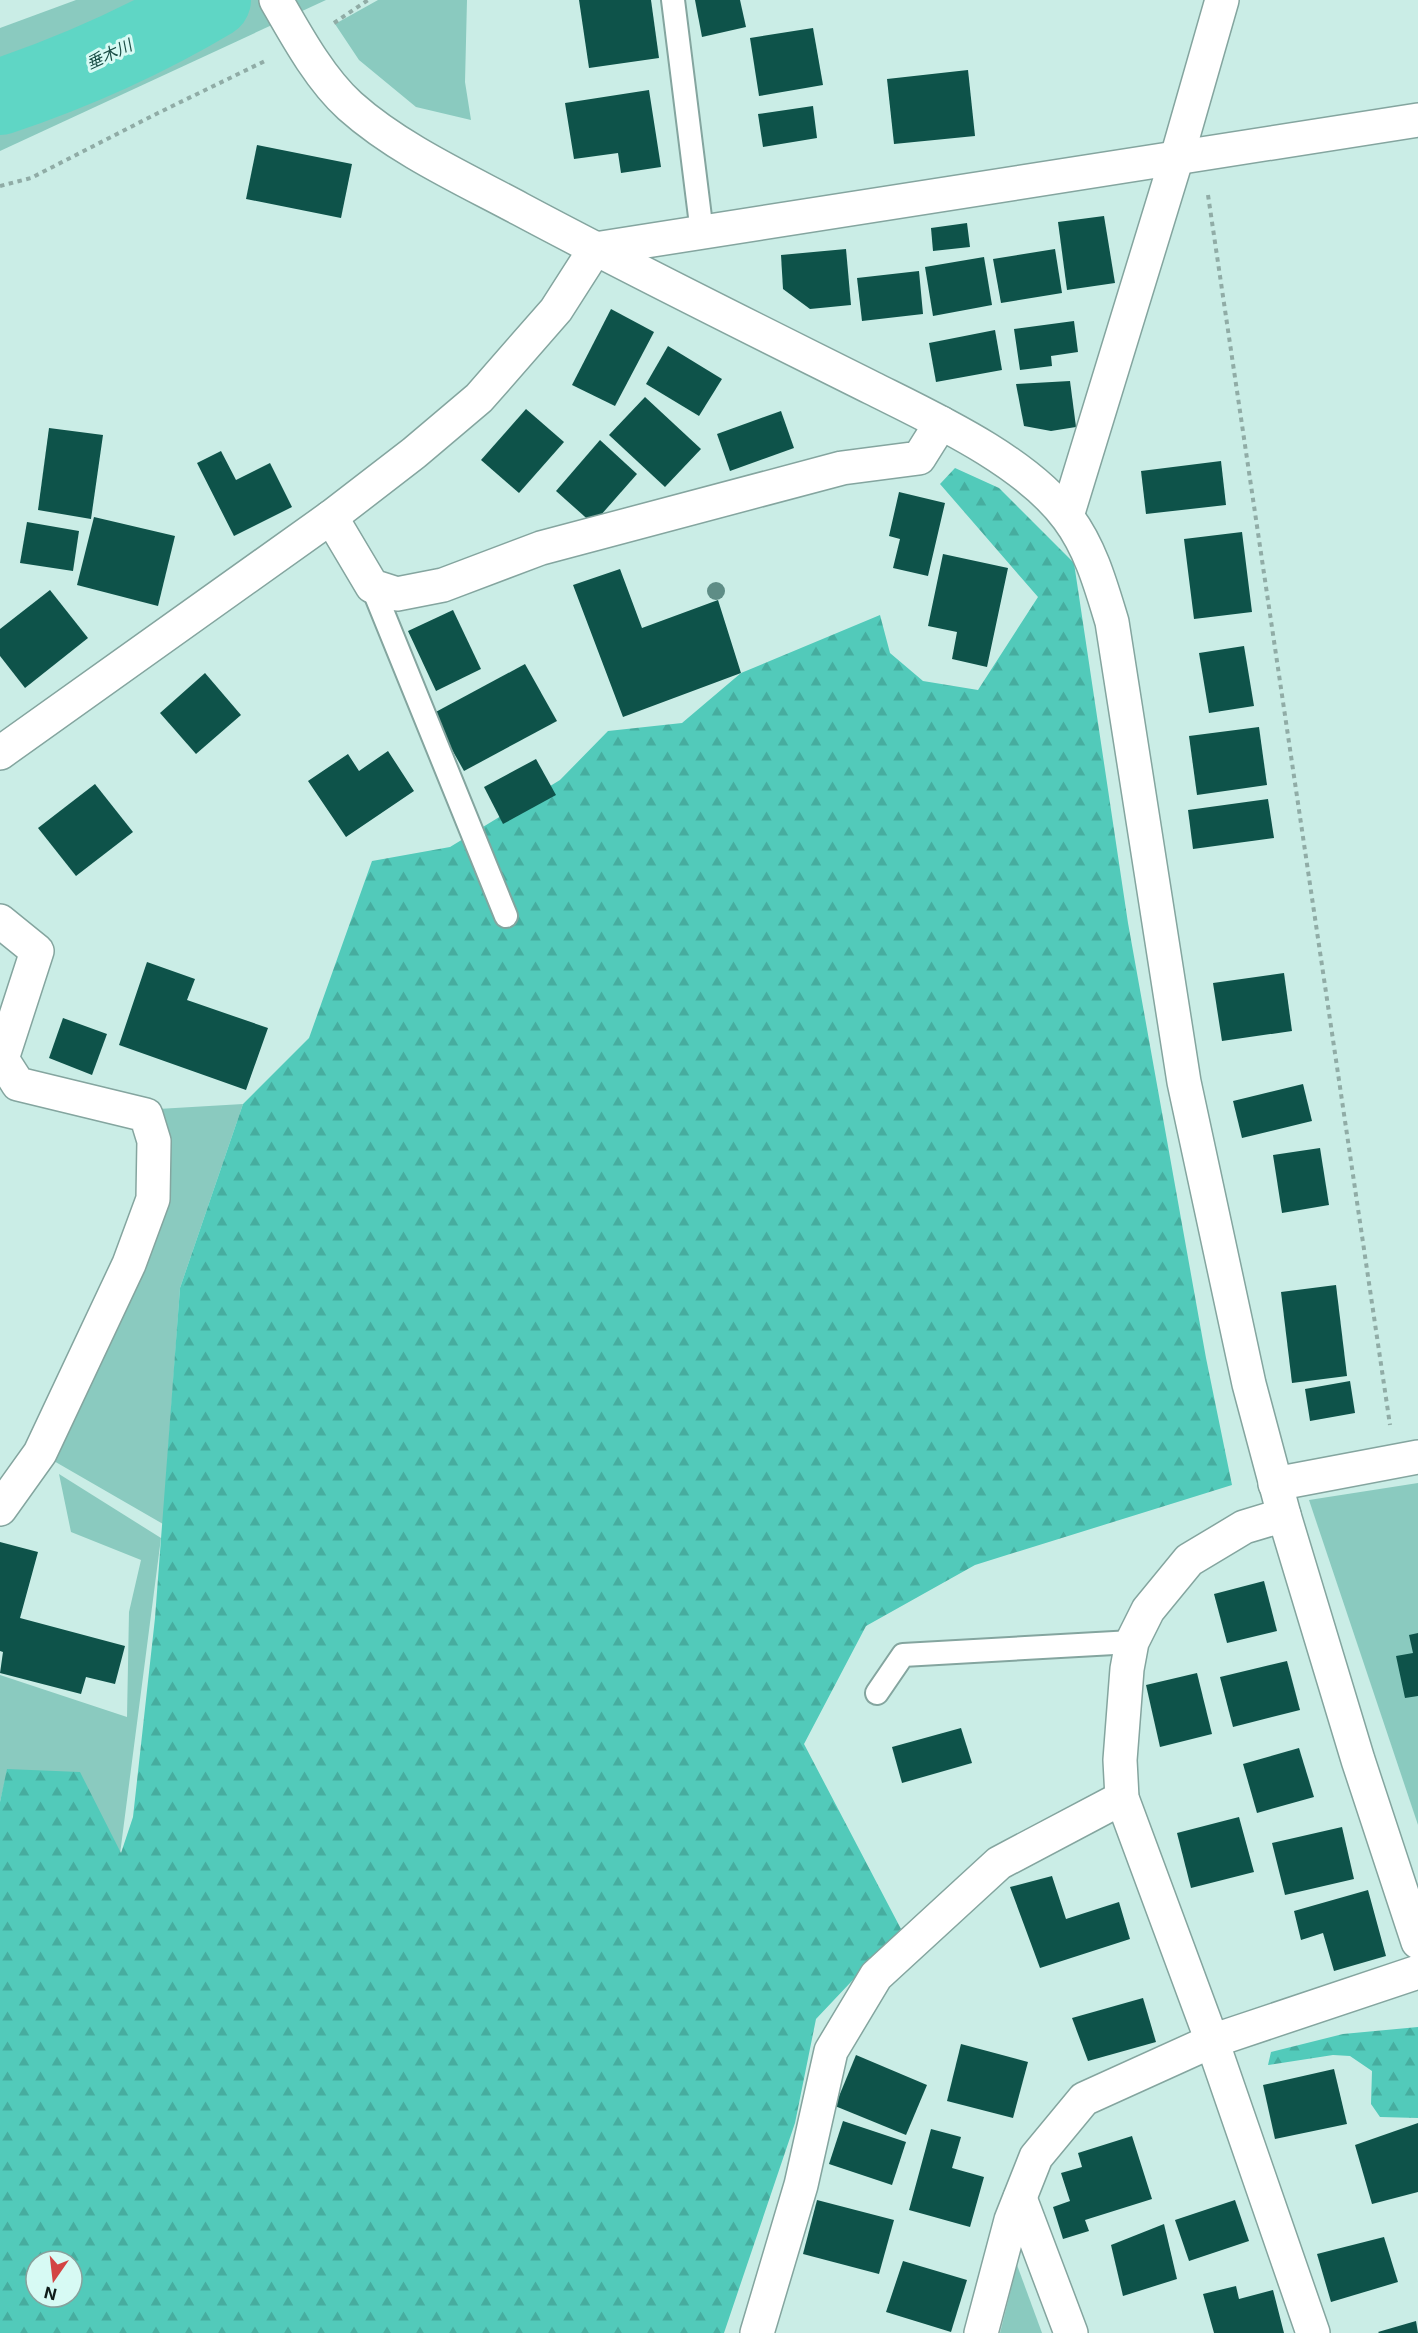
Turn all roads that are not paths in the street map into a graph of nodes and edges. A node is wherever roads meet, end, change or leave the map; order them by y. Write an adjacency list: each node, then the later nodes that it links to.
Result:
1 (276, 0): 7 (street)
2 (673, 0): 6 (lane)
3 (1222, 0): 5 (street)
4 (1418, 120): 5 (street)
5 (1190, 155): 6 (street); 9 (street)
6 (702, 233): 7 (street)
7 (596, 249): 8 (street); 10 (street)
8 (941, 423): 9 (street); 11 (street)
9 (1067, 516): 16 (street)
10 (331, 517): 11 (street); 12 (street)
11 (372, 586): 13 (lane)
12 (0, 753)
13 (506, 916)
14 (0, 921): 17 (street)
15 (1407, 1459): 16 (street)
16 (1275, 1484): 18 (street)
17 (0, 1509)
18 (1284, 1515): 19 (street); 22 (street)
19 (1132, 1642): 20 (lane); 21 (street)
20 (878, 1693)
21 (1122, 1798): 24 (street); 26 (street)
22 (1418, 1942)
23 (1418, 1972): 24 (street)
24 (1212, 2041): 25 (street); 29 (street)
25 (1020, 2198): 27 (street); 28 (street)
26 (757, 2333)
27 (981, 2333)
28 (1071, 2333)
29 (1313, 2333)

